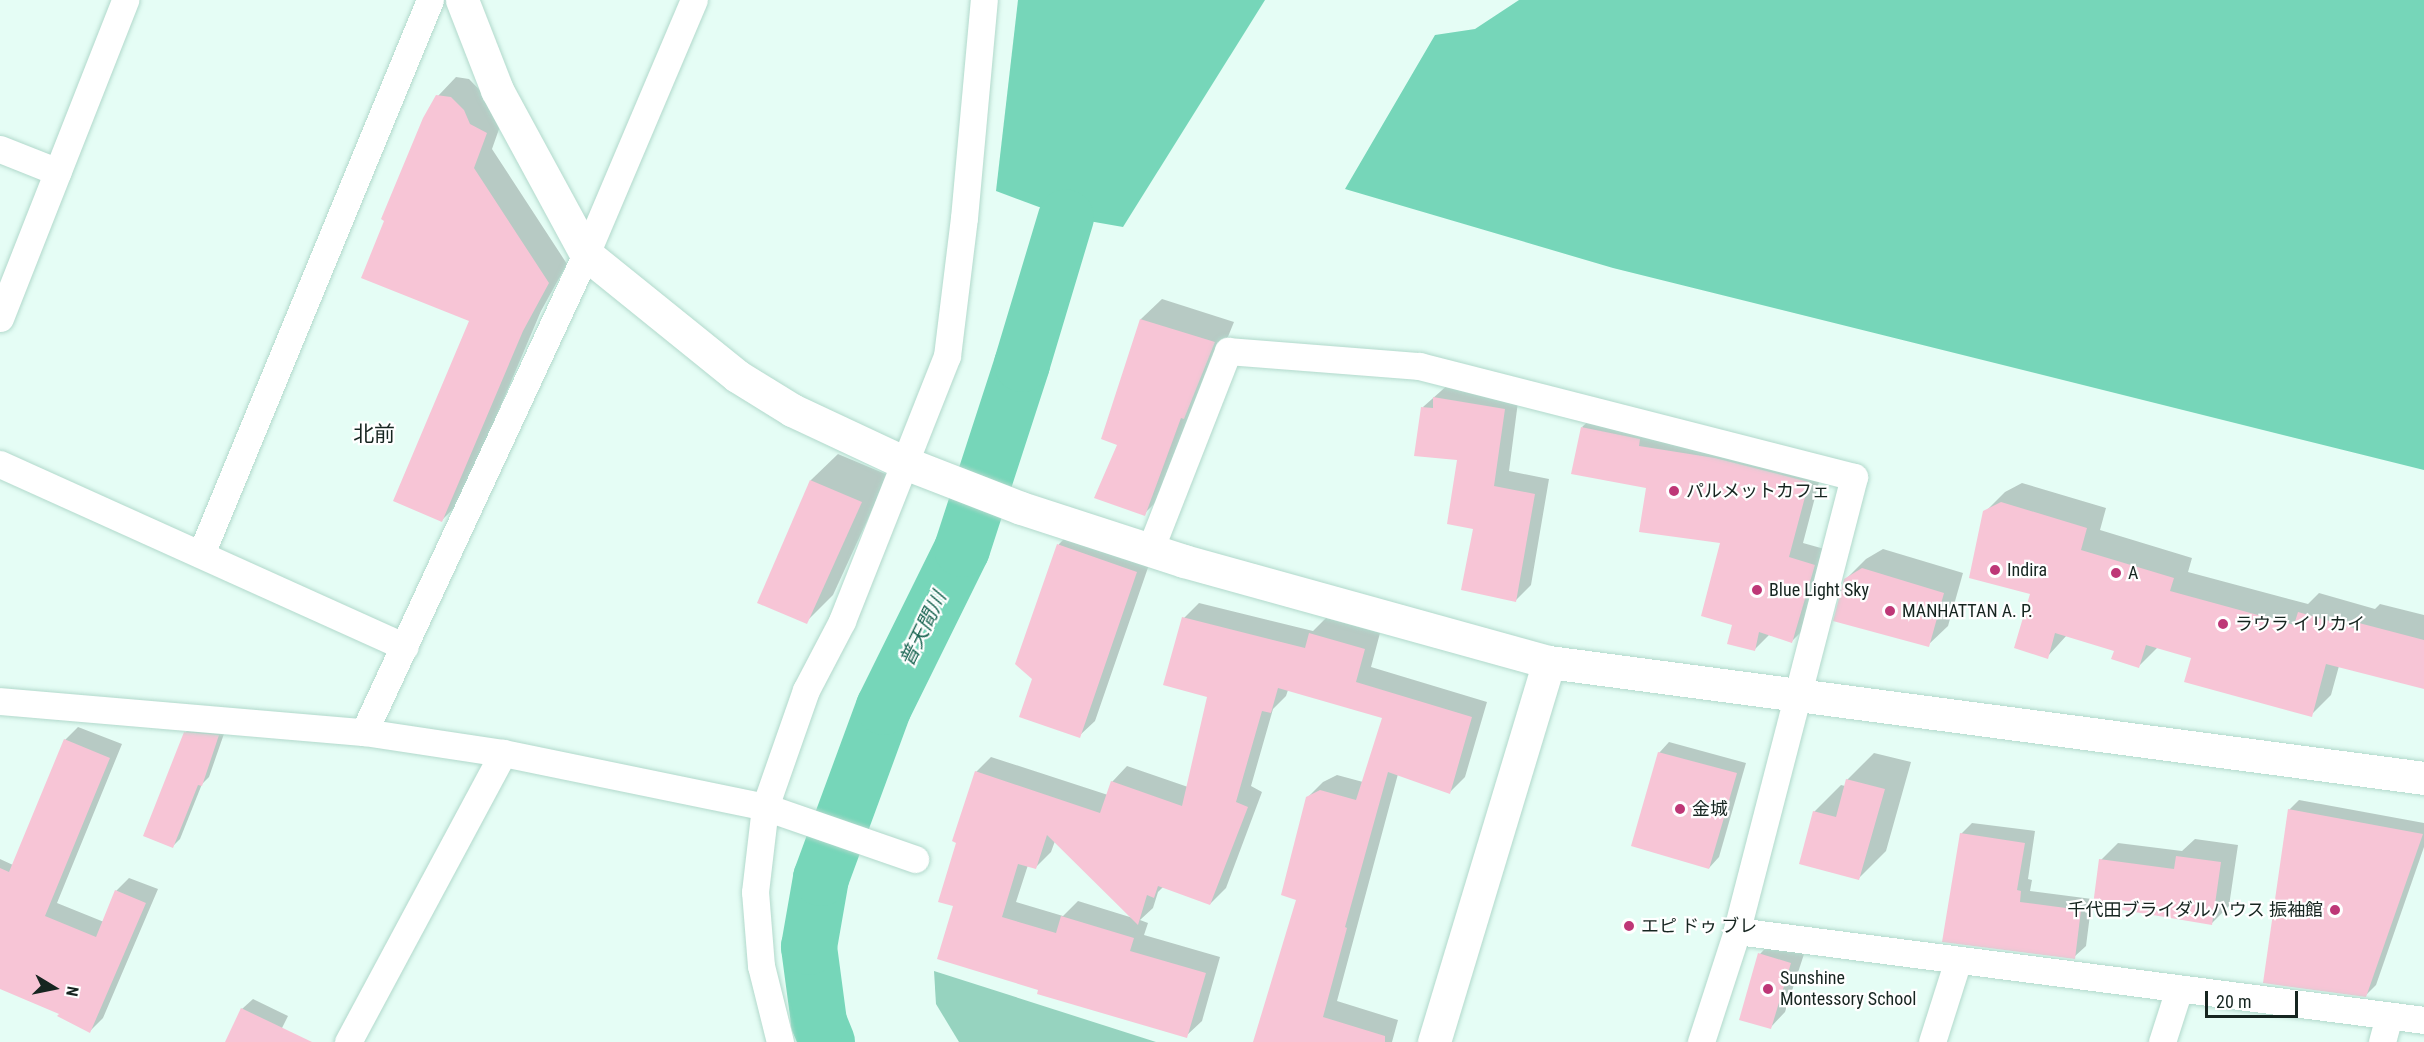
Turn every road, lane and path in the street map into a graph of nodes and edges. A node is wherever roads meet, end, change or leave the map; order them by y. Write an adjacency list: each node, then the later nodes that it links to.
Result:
1 (125, 0): 7 (street)
2 (430, 0): 13 (street)
3 (462, 0): 8 (street)
4 (694, 0): 8 (street)
5 (984, 0): 11 (street)
6 (0, 149): 7 (street)
7 (58, 172): 9 (street)
8 (586, 254): 11 (street); 14 (street)
9 (0, 318)
10 (0, 464): 13 (street)
11 (913, 466): 12 (street); 21 (street)
12 (1150, 550): 15 (street); 16 (street)
13 (201, 554): 14 (street)
14 (405, 647): 18 (street)
15 (1549, 662): 16 (street); 30 (street)
16 (1796, 694): 20 (street); 23 (street)
17 (0, 701): 18 (street)
18 (364, 732): 19 (street)
19 (503, 753): 21 (street); 28 (street)
20 (2424, 778)
21 (765, 807): 22 (street); 29 (street)
22 (915, 859)
23 (1737, 931): 24 (street); 31 (street)
24 (1958, 960): 25 (street); 32 (street)
25 (2179, 988): 26 (street); 33 (street)
26 (2389, 1016): 27 (street); 34 (street)
27 (2424, 1020)
28 (348, 1042)
29 (780, 1042)
30 (1434, 1042)
31 (1701, 1042)
32 (1932, 1042)
33 (2162, 1042)
34 (2382, 1042)

